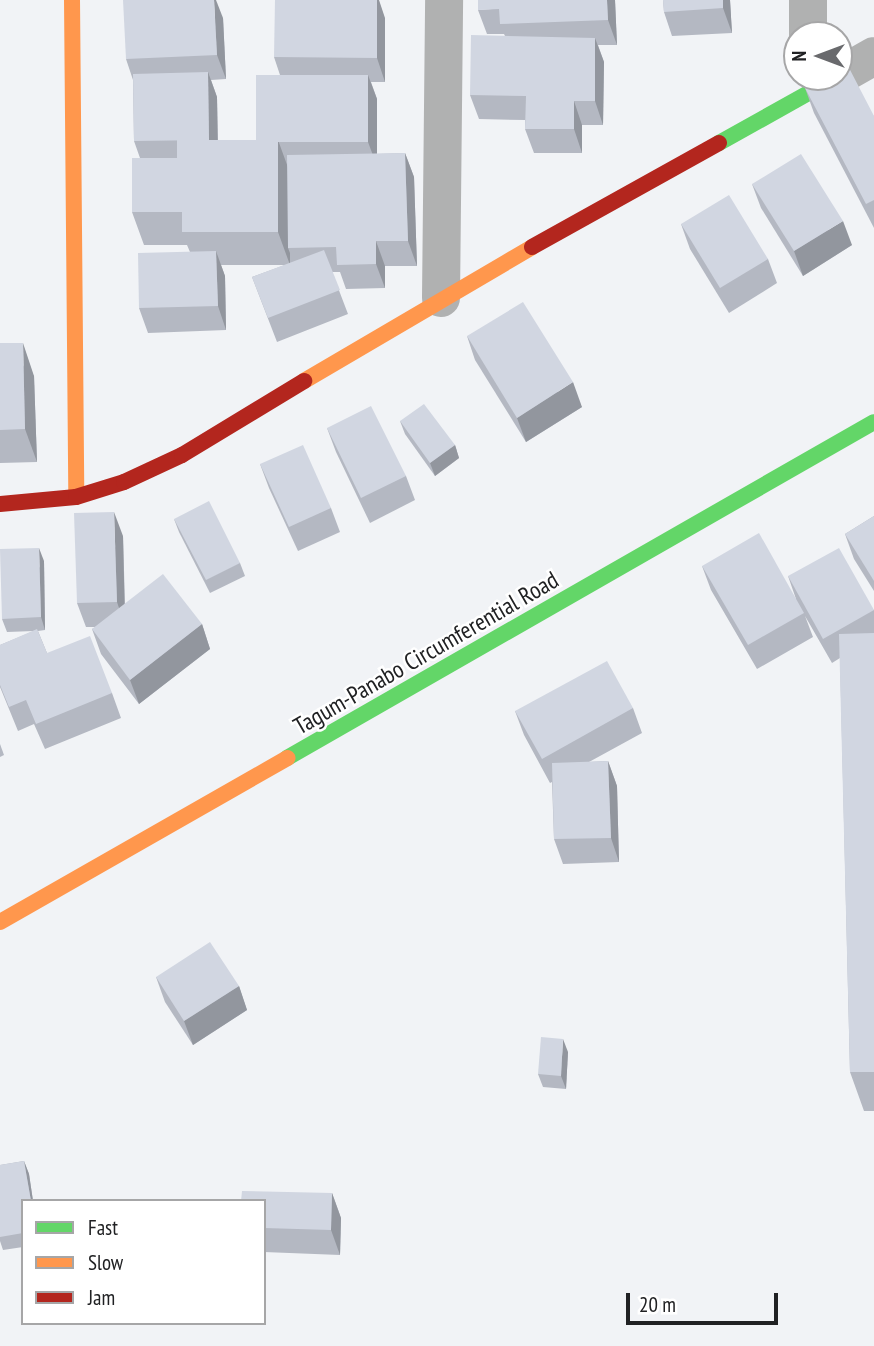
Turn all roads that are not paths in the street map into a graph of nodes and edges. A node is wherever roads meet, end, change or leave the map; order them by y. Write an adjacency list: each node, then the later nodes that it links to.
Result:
1 (72, 0): 10 (street)
2 (444, 0): 8 (street)
3 (808, 0): 4 (street)
4 (808, 21)
5 (874, 56): 6 (street)
6 (853, 66)
7 (805, 91): 8 (street)
8 (441, 298): 10 (street)
9 (874, 422): 12 (street, Tagum-Panabo Circumferential Road)
10 (76, 497): 11 (street)
11 (0, 504)
12 (0, 922)

